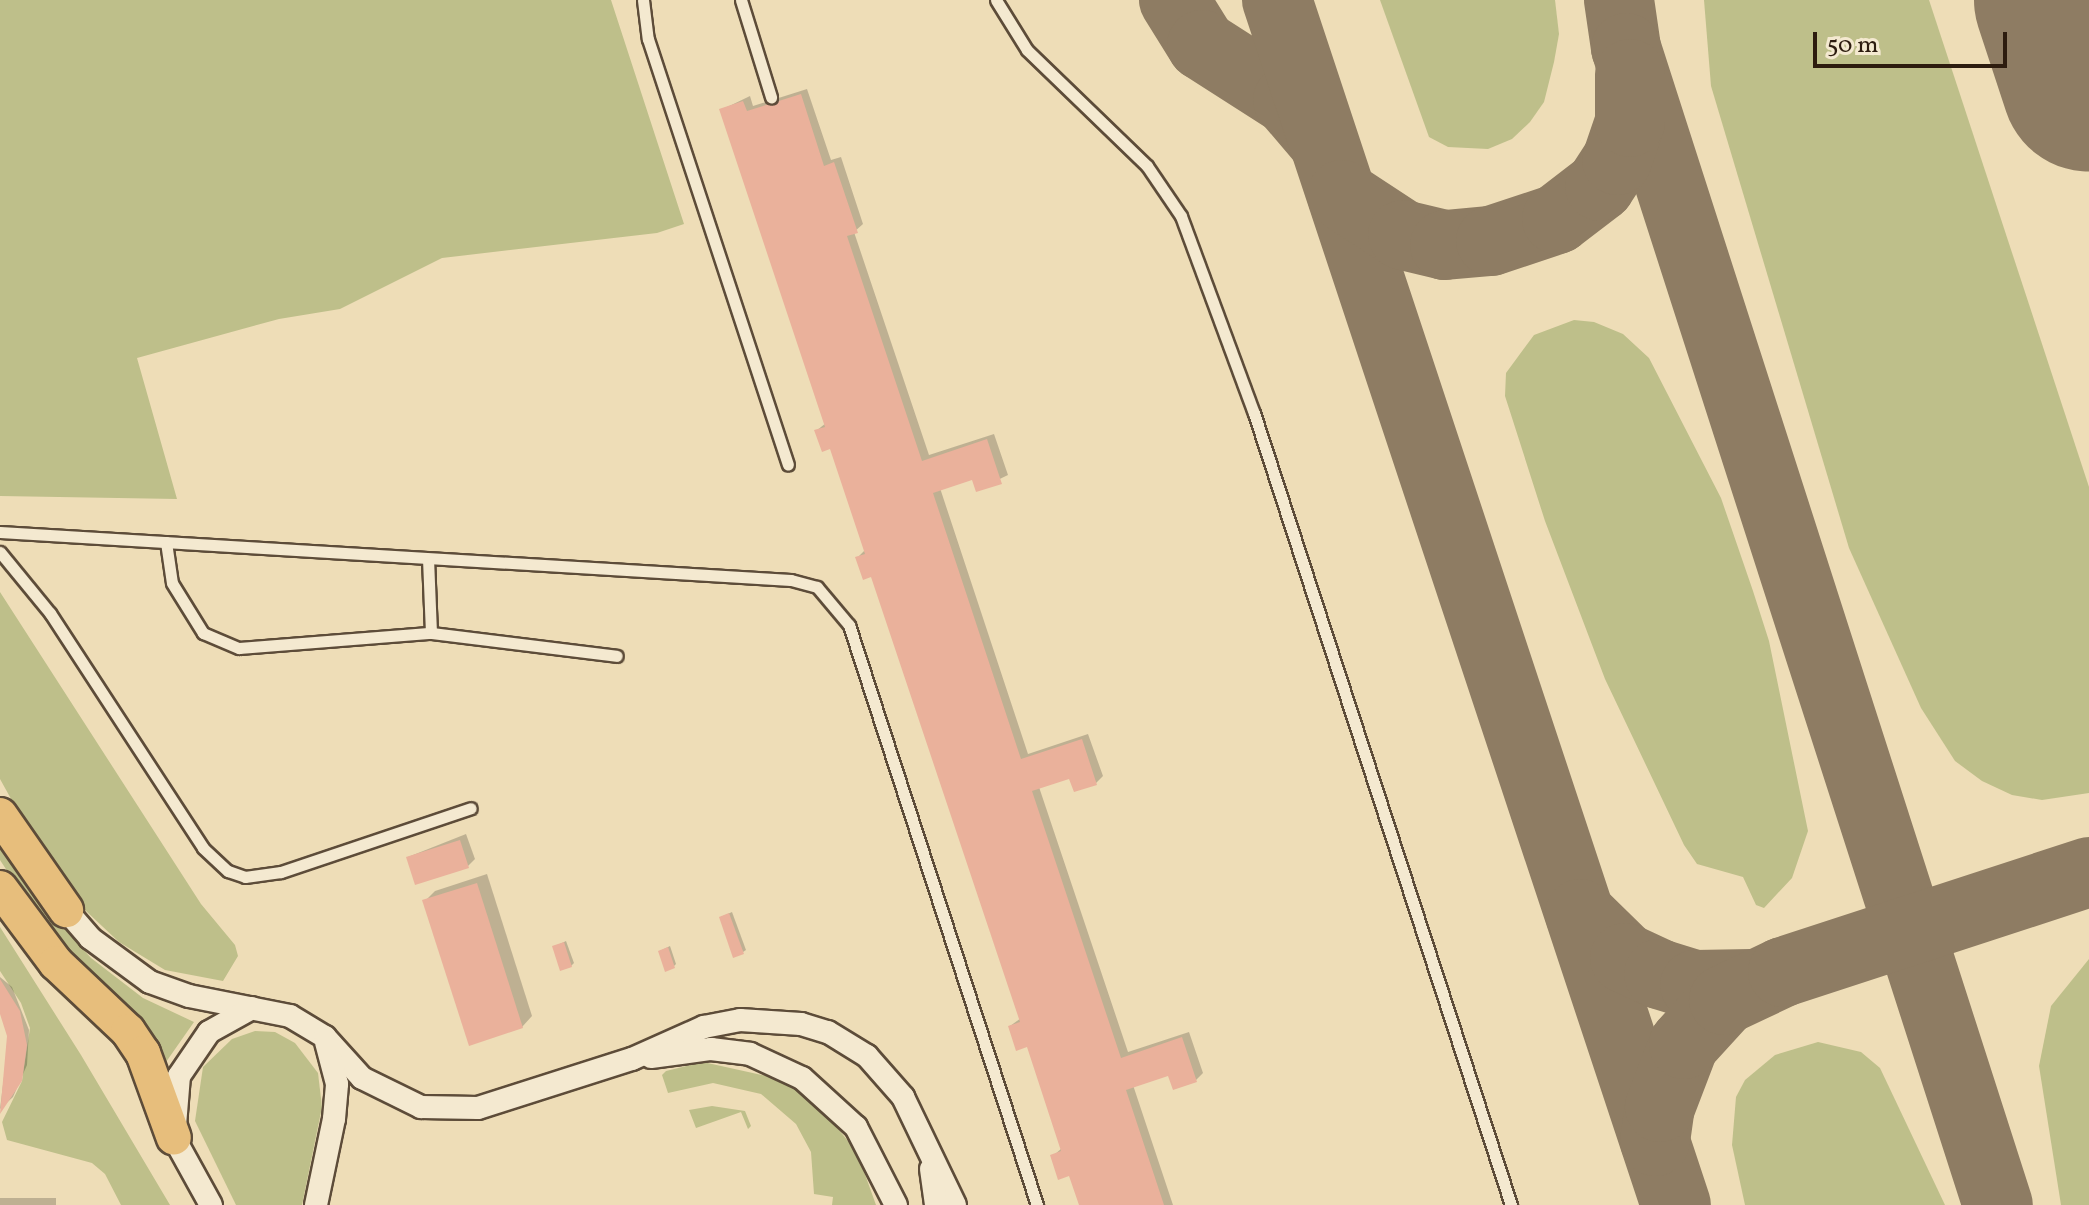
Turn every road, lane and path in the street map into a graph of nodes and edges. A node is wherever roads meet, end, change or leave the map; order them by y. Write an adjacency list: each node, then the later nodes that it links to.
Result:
1 (643, 0): 5 (lane)
2 (741, 0): 4 (lane)
3 (996, 0): 29 (lane)
4 (771, 97)
5 (788, 465)
6 (0, 532): 7 (lane)
7 (166, 542): 9 (lane); 10 (lane)
8 (0, 552): 12 (lane)
9 (428, 559): 10 (lane); 28 (lane)
10 (431, 633): 11 (lane)
11 (617, 656)
12 (471, 808)
13 (0, 815): 15 (main road)
14 (0, 888): 19 (main road)
15 (66, 910): 16 (street)
16 (252, 1008): 17 (street); 19 (street)
17 (325, 1037): 18 (street); 23 (street)
18 (632, 1059): 20 (street); 21 (street)
19 (174, 1138): 22 (street)
20 (927, 1144): 26 (street); 27 (street)
21 (867, 1145): 24 (street); 25 (street)
22 (211, 1205)
23 (316, 1205)
24 (882, 1205)
25 (896, 1205)
26 (936, 1205)
27 (955, 1205)
28 (1037, 1205)
29 (1511, 1205)

